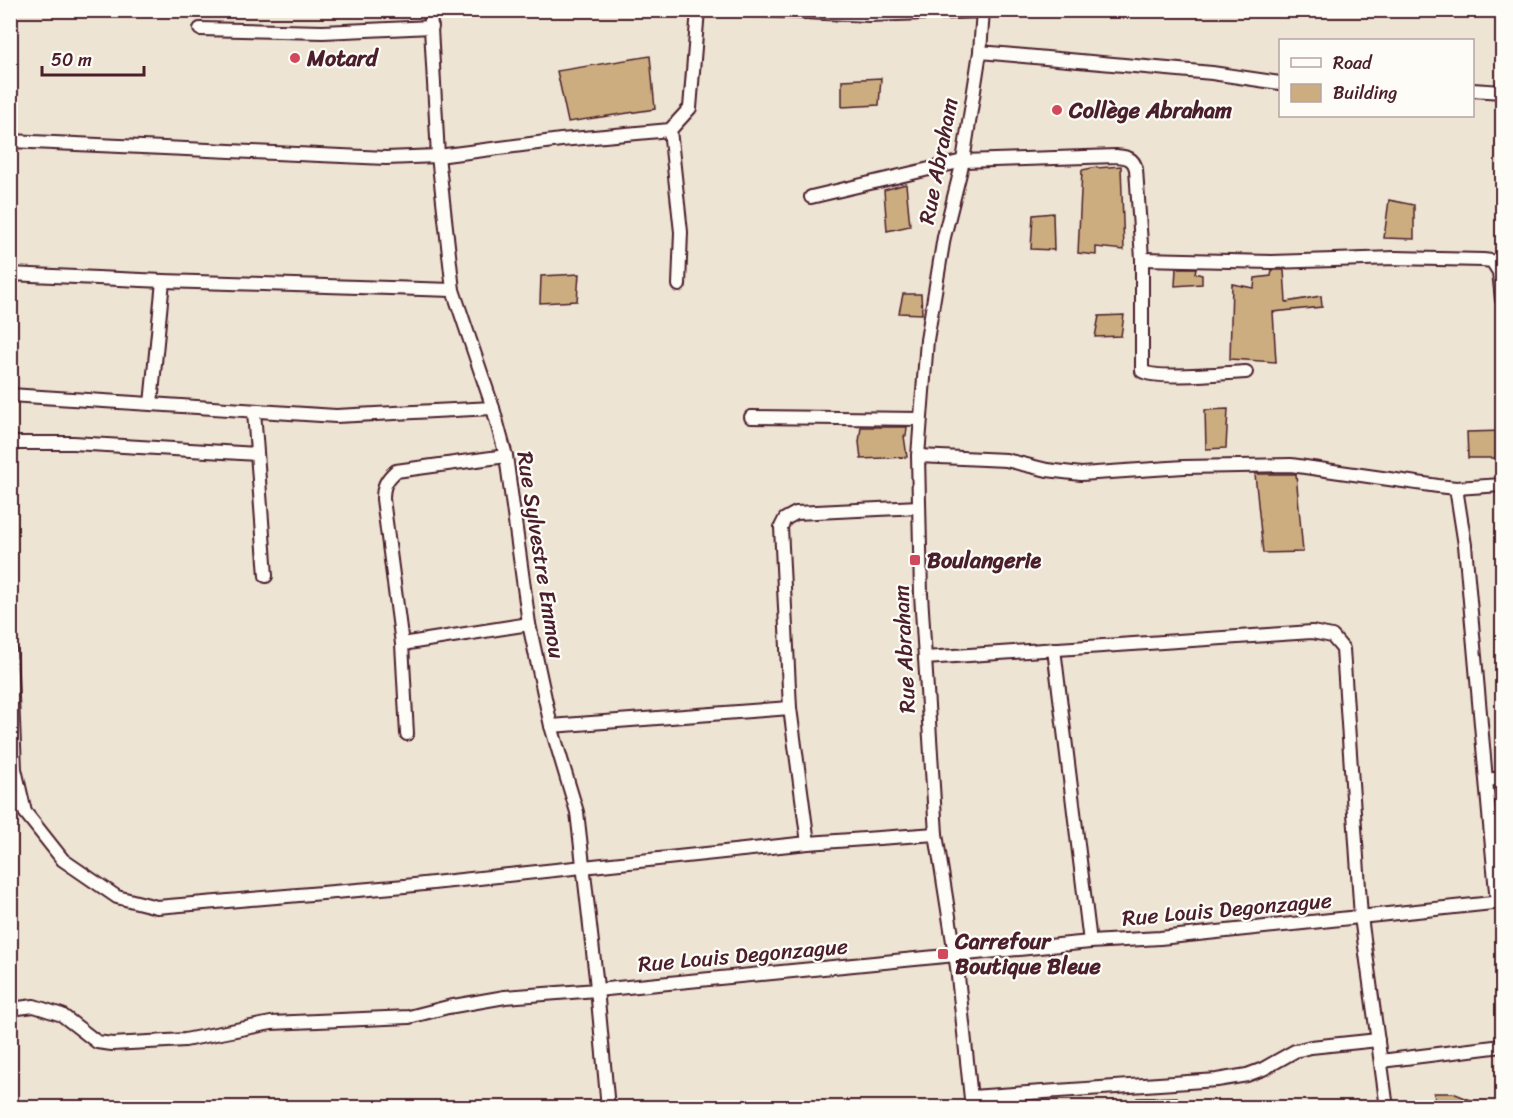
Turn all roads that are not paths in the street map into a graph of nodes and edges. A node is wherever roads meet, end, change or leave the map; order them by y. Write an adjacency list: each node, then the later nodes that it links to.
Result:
1 (430, 10): 5 (street, Rue Sylvestre Emmou)
2 (698, 10): 11 (street)
3 (759, 10): 4 (street)
4 (983, 11): 7 (street, Rue Abraham)
5 (432, 27): 6 (street); 13 (street, Rue Sylvestre Emmou)
6 (200, 29)
7 (980, 52): 8 (street); 14 (street, Rue Abraham)
8 (1279, 83)
9 (1474, 90): 10 (street)
10 (1503, 92)
11 (670, 129): 13 (street); 19 (street)
12 (10, 141): 13 (street)
13 (438, 156): 20 (street, Rue Sylvestre Emmou)
14 (963, 161): 15 (street); 16 (street); 28 (street, Rue Abraham)
15 (811, 197)
16 (1142, 259): 21 (street); 22 (street)
17 (10, 274): 18 (street)
18 (163, 281): 20 (street); 24 (street)
19 (679, 285)
20 (453, 290): 25 (street, Rue Sylvestre Emmou)
21 (1503, 300)
22 (1246, 372)
23 (10, 395): 24 (street)
24 (151, 404): 26 (street)
25 (493, 408): 26 (street); 31 (street, Rue Sylvestre Emmou)
26 (254, 411): 30 (street)
27 (751, 417): 28 (street)
28 (920, 419): 32 (street, Rue Abraham)
29 (10, 443): 30 (street)
30 (257, 454): 36 (street)
31 (506, 456): 37 (street, Rue Sylvestre Emmou); 38 (street)
32 (918, 456): 34 (street); 35 (street, Rue Abraham)
33 (1503, 485): 34 (street)
34 (1456, 488): 46 (street)
35 (919, 507): 41 (street, Rue Abraham); 42 (street)
36 (266, 576)
37 (529, 624): 38 (street); 43 (street, Rue Sylvestre Emmou)
38 (402, 644): 44 (street)
39 (1054, 649): 41 (street); 51 (street); 52 (street)
40 (10, 650): 49 (street)
41 (926, 658): 47 (street, Rue Abraham)
42 (790, 708): 43 (street); 48 (street)
43 (551, 726): 49 (street, Rue Sylvestre Emmou)
44 (407, 734)
45 (1503, 778): 46 (street)
46 (1487, 780): 50 (street)
47 (936, 834): 48 (street); 53 (street, Rue Abraham)
48 (808, 843): 49 (street)
49 (583, 866): 54 (street, Rue Sylvestre Emmou)
50 (1500, 903): 51 (street, Rue Louis Degonzague)
51 (1361, 917): 52 (street, Rue Louis Degonzague); 56 (street)
52 (1089, 942): 53 (street, Rue Louis Degonzague)
53 (955, 956): 54 (street, Rue Louis Degonzague); 59 (street, Rue Abraham)
54 (597, 990): 55 (street, Rue Louis Degonzague); 60 (street, Rue Sylvestre Emmou)
55 (10, 1009)
56 (1377, 1040): 58 (street); 59 (street)
57 (1503, 1046): 58 (street)
58 (1381, 1061): 61 (street)
59 (971, 1102)
60 (608, 1107)
61 (1387, 1107)

